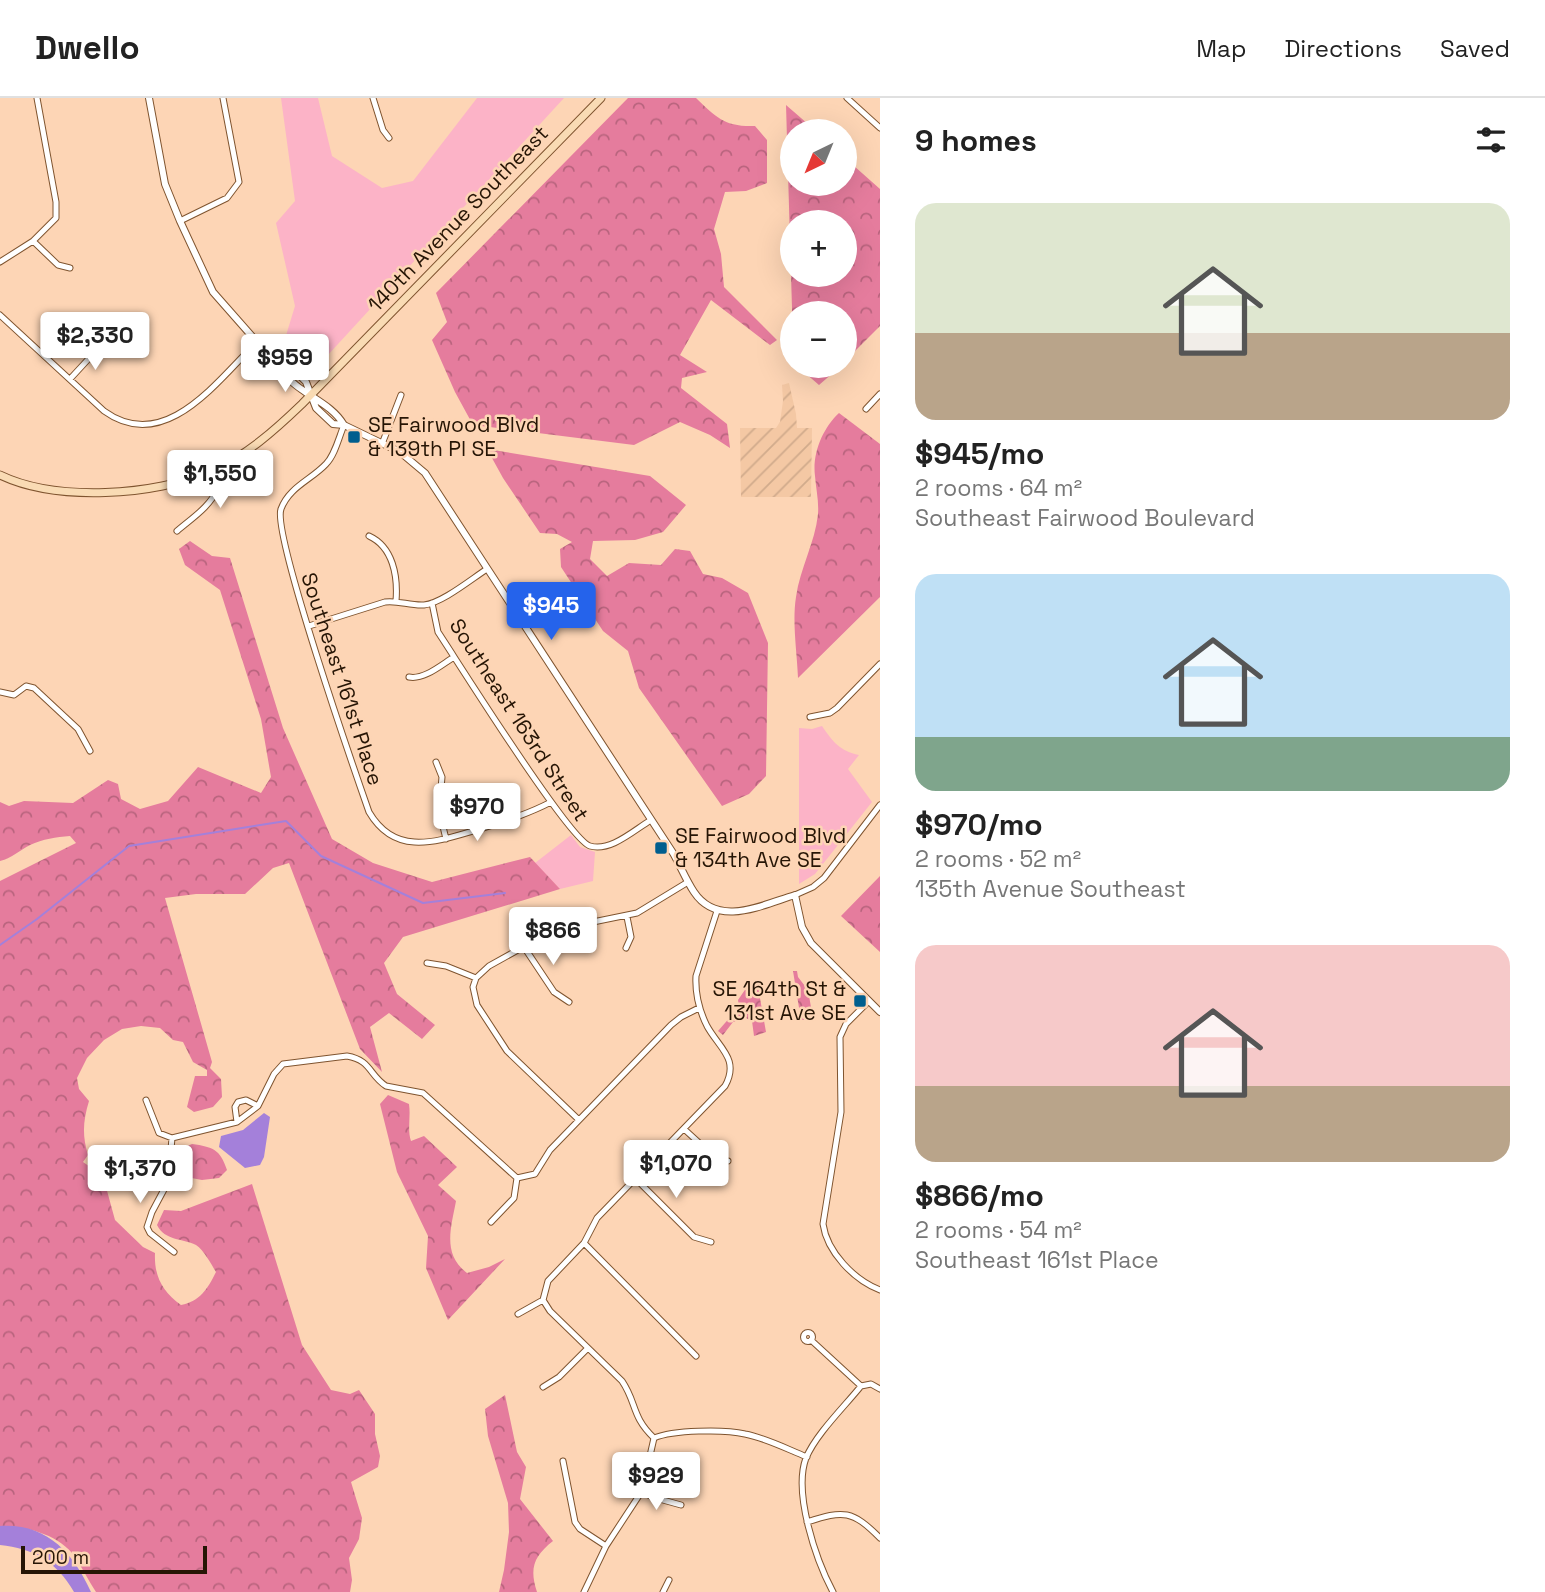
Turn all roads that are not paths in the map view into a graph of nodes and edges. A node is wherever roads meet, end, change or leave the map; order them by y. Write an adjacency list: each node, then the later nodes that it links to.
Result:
1 (37, 98): 10 (street)
2 (149, 98): 9 (street)
3 (223, 98): 9 (street)
4 (373, 98): 8 (street)
5 (601, 98): 18 (main road, 140th Avenue Southeast)
6 (847, 98): 7 (street)
7 (880, 128)
8 (389, 138)
9 (180, 220): 14 (street)
10 (33, 241): 11 (street); 12 (street)
11 (0, 262)
12 (71, 268)
13 (0, 315): 16 (street)
14 (257, 342): 16 (street); 18 (street)
15 (108, 348): 16 (street)
16 (70, 379)
17 (880, 394): 20 (street)
18 (311, 395): 21 (street); 23 (main road, 140th Avenue Southeast)
19 (401, 395): 22 (street)
20 (866, 408)
21 (344, 425): 22 (street); 30 (street, Southeast 161st Place)
22 (382, 444): 27 (street)
23 (212, 471): 24 (main road, 140th Avenue Southeast); 25 (street)
24 (0, 475)
25 (177, 531)
26 (369, 536): 28 (street)
27 (487, 569): 29 (street); 40 (street)
28 (396, 601): 29 (street); 30 (street)
29 (432, 603): 31 (street, Southeast 163rd Street)
30 (309, 626): 41 (street, Southeast 161st Place)
31 (454, 657): 33 (street); 38 (street, Southeast 163rd Street)
32 (880, 664): 35 (street)
33 (409, 677)
34 (0, 692): 36 (street)
35 (810, 717)
36 (90, 751)
37 (436, 762): 41 (street)
38 (551, 802): 40 (street, Southeast 163rd Street); 41 (street)
39 (880, 805): 43 (street)
40 (651, 820): 42 (street)
41 (446, 839)
42 (688, 882): 44 (street); 45 (street)
43 (795, 895): 44 (street); 50 (street)
44 (718, 911): 52 (street)
45 (627, 917): 46 (street); 47 (street)
46 (524, 947): 49 (street); 51 (street)
47 (626, 948)
48 (427, 963): 49 (street)
49 (476, 978): 56 (street)
50 (869, 1001): 53 (street); 67 (street)
51 (569, 1002)
52 (699, 1008): 56 (street); 58 (street)
53 (880, 1012)
54 (146, 1100): 59 (street)
55 (258, 1105): 57 (street); 57 (street); 62 (street)
56 (579, 1120): 62 (street)
57 (237, 1122): 59 (street)
58 (684, 1129): 60 (street); 61 (street)
59 (172, 1138): 66 (street)
60 (728, 1161)
61 (634, 1177): 64 (street); 65 (street)
62 (517, 1178): 63 (street)
63 (491, 1223)
64 (711, 1242)
65 (584, 1243): 68 (street); 72 (street)
66 (174, 1252)
67 (880, 1290)
68 (542, 1300): 69 (street); 71 (street)
69 (518, 1314)
70 (811, 1340): 73 (street)
71 (587, 1349): 74 (street); 76 (street)
72 (696, 1356)
73 (862, 1385): 75 (street); 77 (street)
74 (542, 1387)
75 (880, 1389)
76 (654, 1438): 77 (street); 79 (street)
77 (807, 1457): 81 (street)
78 (563, 1461): 83 (street)
79 (642, 1491): 80 (street); 83 (street)
80 (681, 1505)
81 (807, 1522): 82 (street); 87 (street)
82 (880, 1538)
83 (606, 1546): 85 (street)
84 (668, 1580): 86 (street)
85 (584, 1592)
86 (663, 1592)
87 (833, 1592)

